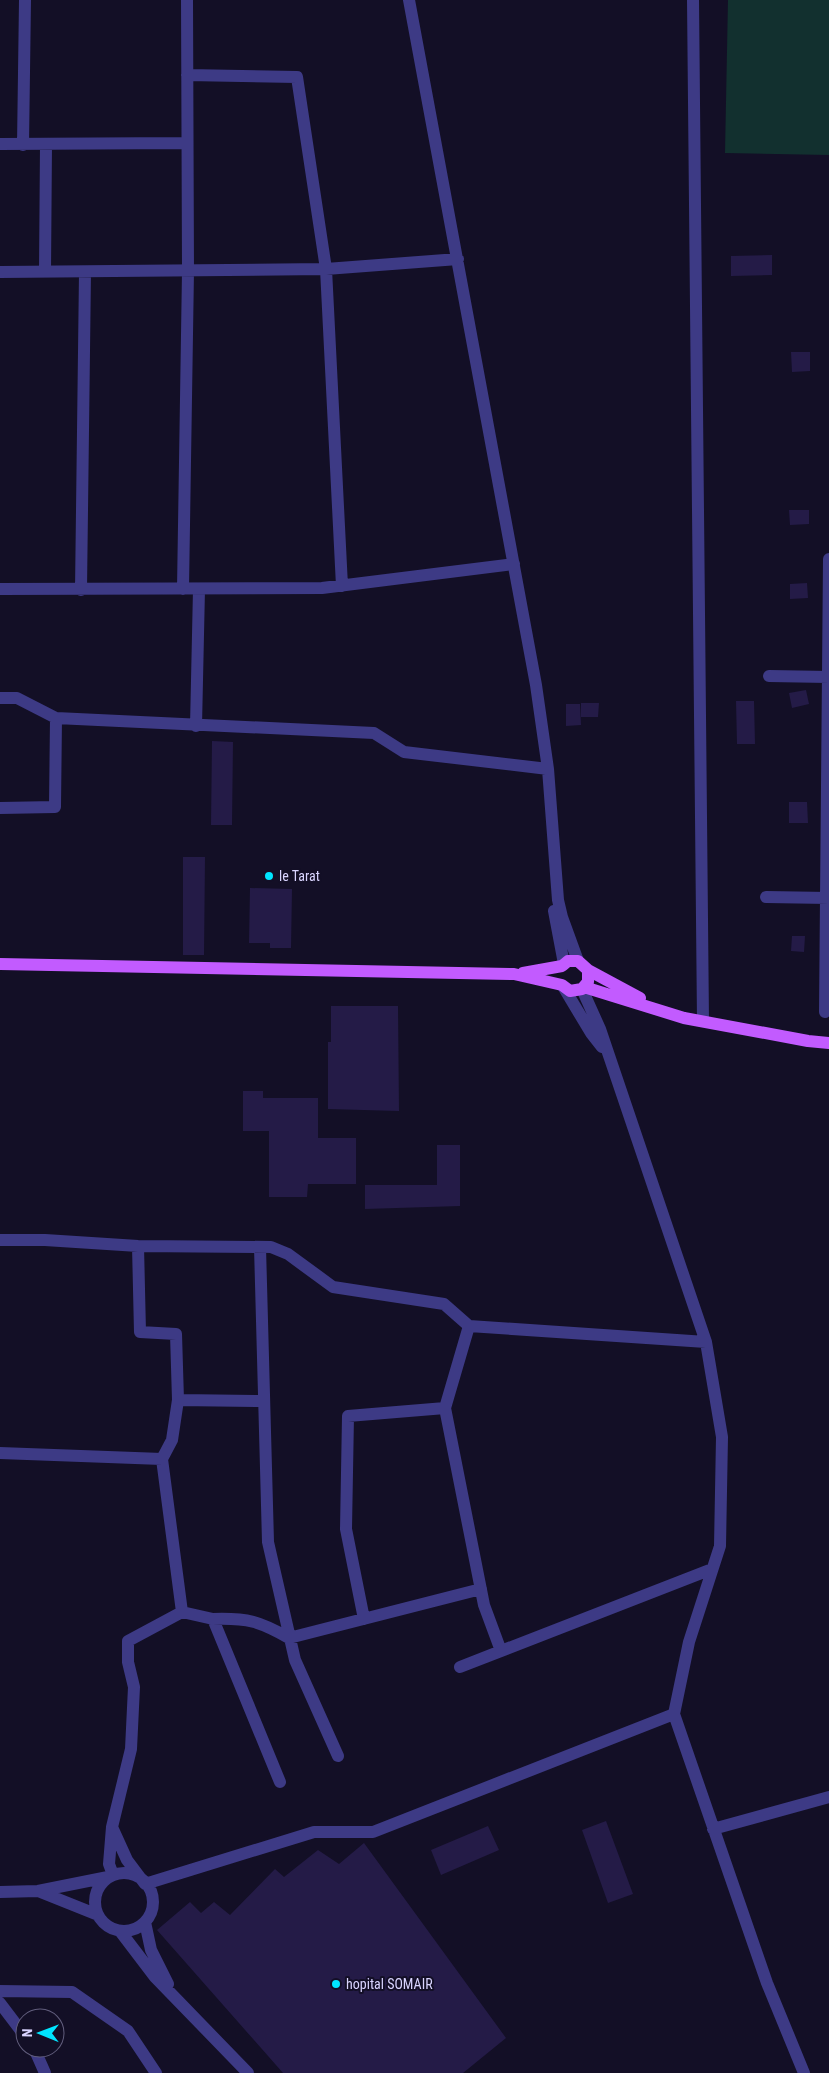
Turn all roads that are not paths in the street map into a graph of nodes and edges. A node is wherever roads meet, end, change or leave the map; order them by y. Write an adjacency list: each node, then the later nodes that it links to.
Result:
1 (25, 0): 9 (street)
2 (187, 0): 5 (street)
3 (408, 0): 10 (street)
4 (693, 0): 42 (street)
5 (187, 75): 6 (street); 11 (street)
6 (187, 143): 8 (street); 12 (street)
7 (0, 144): 9 (street)
8 (46, 144): 9 (street); 14 (street)
9 (23, 145)
10 (458, 259): 11 (street); 17 (street)
11 (326, 269): 12 (street); 18 (street)
12 (188, 271): 15 (street); 20 (street)
13 (0, 272): 14 (street)
14 (45, 272): 15 (street)
15 (85, 272): 22 (street)
16 (829, 559): 24 (street)
17 (514, 564): 18 (street); 28 (street)
18 (342, 586): 21 (street)
19 (0, 589): 22 (street)
20 (183, 589): 21 (street); 22 (street)
21 (199, 589): 27 (street)
22 (81, 590)
23 (769, 676): 24 (street)
24 (828, 677): 32 (street)
25 (0, 698): 26 (street)
26 (56, 718): 27 (street); 29 (street)
27 (196, 726): 28 (street)
28 (548, 769): 30 (street)
29 (0, 808)
30 (557, 881): 33 (street); 35 (street)
31 (766, 897): 32 (street)
32 (828, 898): 40 (street)
33 (578, 961): 35 (main road); 36 (main road)
34 (0, 964): 37 (main road)
35 (563, 965): 37 (main road); 38 (main road)
36 (588, 970): 39 (main road); 41 (main road)
37 (514, 974): 38 (main road)
38 (563, 986): 39 (main road); 44 (street)
39 (583, 988): 41 (main road); 44 (street)
40 (825, 1012)
41 (684, 1018): 42 (main road)
42 (703, 1021): 43 (main road)
43 (829, 1042)
44 (607, 1052): 49 (street)
45 (0, 1240): 46 (street)
46 (138, 1246): 47 (street); 50 (street)
47 (260, 1247): 48 (street); 51 (street)
48 (469, 1326): 49 (street); 52 (street)
49 (706, 1342): 55 (street)
50 (178, 1400): 51 (street); 54 (street)
51 (264, 1401): 60 (street)
52 (445, 1408): 56 (street); 59 (street)
53 (0, 1453): 54 (street)
54 (162, 1458): 57 (street)
55 (712, 1569): 61 (street); 63 (street)
56 (481, 1589): 59 (street); 61 (street)
57 (182, 1612): 58 (street); 67 (street)
58 (214, 1619): 60 (street); 65 (street)
59 (364, 1619): 60 (street)
60 (289, 1638): 64 (street)
61 (501, 1651): 62 (street)
62 (460, 1668)
63 (674, 1714): 68 (street); 70 (street)
64 (338, 1756)
65 (280, 1782)
66 (829, 1797): 68 (street)
67 (112, 1827): 69 (street); 70 (street)
68 (714, 1829): 84 (street)
69 (110, 1876): 70 (street); 72 (street); 73 (street)
70 (145, 1884): 74 (street)
71 (0, 1892): 72 (street)
72 (38, 1892): 73 (street)
73 (98, 1915): 75 (street)
74 (145, 1922): 75 (street); 77 (street)
75 (120, 1932): 77 (street)
76 (0, 1991): 82 (street)
77 (174, 1995): 83 (street)
78 (0, 2003): 79 (street)
79 (15, 2023)
80 (38, 2058): 81 (street)
81 (45, 2073)
82 (156, 2073)
83 (248, 2073)
84 (804, 2073)

